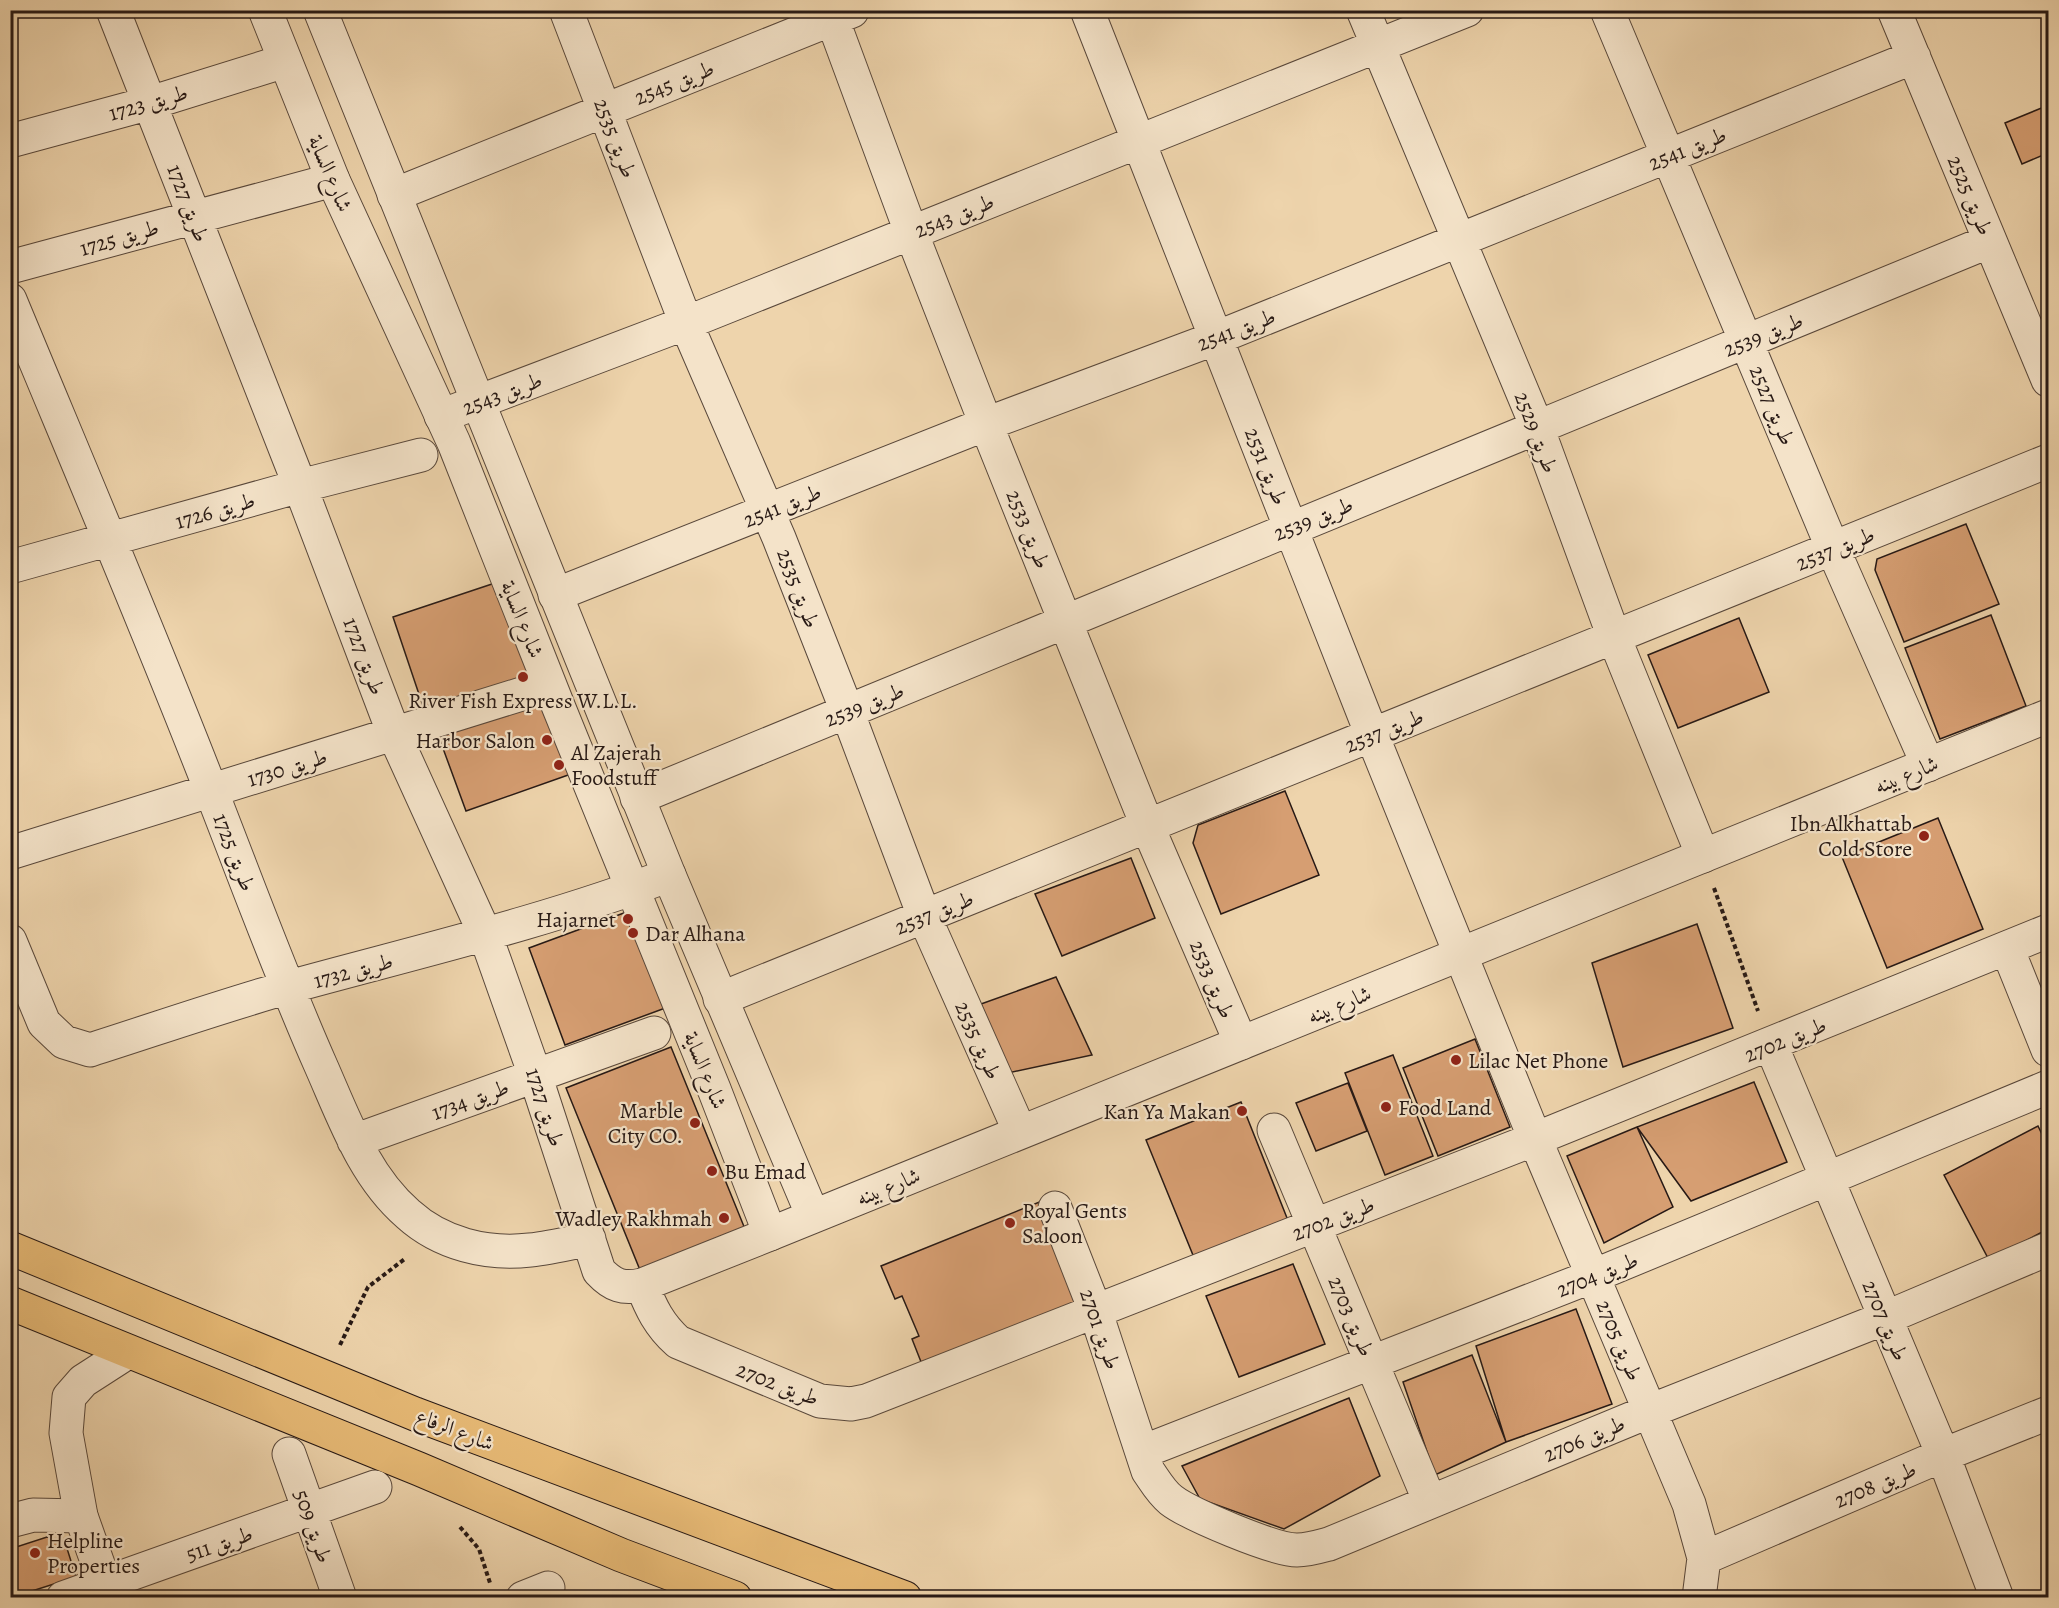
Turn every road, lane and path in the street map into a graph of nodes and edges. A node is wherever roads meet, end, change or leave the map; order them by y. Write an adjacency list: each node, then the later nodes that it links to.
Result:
1 (113, 10): 14 (street, طريق 1727)
2 (265, 10): 13 (street, شارع الساية)
3 (320, 10): 20 (street, شارع الساية)
4 (566, 10): 15 (street, طريق 2535)
5 (1087, 10): 17 (street, طريق 2531)
6 (1363, 10): 11 (street, طريق 2529)
7 (1467, 10): 11 (street, طريق 2543)
8 (1607, 10): 18 (street, طريق 2527)
9 (1894, 10): 12 (street, طريق 2525)
10 (839, 13): 15 (street, طريق 2545); 22 (street, طريق 2533)
11 (1378, 46): 17 (street, طريق 2543); 23 (street, طريق 2529)
12 (1914, 57): 18 (street, طريق 2541); 24 (street, طريق 2525)
13 (285, 61): 14 (street, طريق 1723); 19 (street, شارع الساية)
14 (150, 103): 16 (street, طريق 1723); 21 (street, طريق 1727)
15 (605, 110): 20 (street, طريق 2545); 27 (street, طريق 2535)
16 (10, 141)
17 (1139, 141): 22 (street, طريق 2543); 28 (street, طريق 2531)
18 (1668, 156): 23 (street, طريق 2541); 29 (street, طريق 2527)
19 (333, 180): 21 (street, طريق 1725); 32 (street, شارع الساية)
20 (394, 195): 31 (street, شارع الساية)
21 (194, 216): 25 (street, طريق 1725); 37 (street, طريق 1727)
22 (911, 232): 27 (street, طريق 2543); 33 (street, طريق 2533)
23 (1458, 241): 28 (street, طريق 2541); 34 (street, طريق 2529)
24 (1990, 241): 29 (street, طريق 2539); 30 (street, طريق 2525)
25 (10, 267)
26 (10, 300): 40 (street, طريق 1725)
27 (686, 323): 31 (street, طريق 2543); 38 (street, طريق 2535)
28 (1216, 338): 33 (street, طريق 2541); 39 (street, طريق 2531)
29 (1746, 341): 34 (street, طريق 2539); 41 (street, طريق 2527)
30 (2048, 380)
31 (478, 403): 32 (street, طريق 2543); 43 (street, شارع الساية)
32 (441, 416): 58 (street, شارع الساية)
33 (986, 424): 38 (street, طريق 2541); 44 (street, طريق 2533)
34 (1537, 427): 39 (street, طريق 2539); 45 (street, طريق 2529)
35 (421, 455): 37 (street, طريق 1726)
36 (2049, 461): 41 (street, طريق 2537)
37 (300, 486): 40 (street, طريق 1726); 49 (street, طريق 1727)
38 (768, 510): 43 (street, طريق 2541); 47 (street, طريق 2535)
39 (1291, 528): 44 (street, طريق 2539); 50 (street, طريق 2531)
40 (110, 539): 42 (street, طريق 1726); 52 (street, طريق 1725)
41 (1833, 549): 45 (street, طريق 2537); 51 (street, طريق 2527)
42 (10, 567)
43 (555, 595): 53 (street, شارع الساية)
44 (1065, 621): 47 (street, طريق 2539); 54 (street, طريق 2533)
45 (1614, 637): 50 (street, طريق 2537); 56 (street, طريق 2529)
46 (528, 692): 49 (street, طريق 1730)
47 (847, 711): 53 (street, طريق 2539); 59 (street, طريق 2535)
48 (2049, 716): 51 (street, شارع بينه)
49 (394, 734): 52 (street, طريق 1730); 61 (street, طريق 1727)
50 (1372, 735): 54 (street, طريق 2537); 64 (street, طريق 2531)
51 (1928, 765): 56 (street, شارع بينه)
52 (211, 791): 55 (street, طريق 1730); 65 (street, طريق 1725)
53 (637, 798): 57 (street, شارع الساية)
54 (1147, 825): 59 (street, طريق 2537); 68 (street, طريق 2533)
55 (10, 853)
56 (1703, 856): 64 (street, شارع بينه); 69 (path)
57 (669, 875): 58 (street, طريق 1732); 66 (street, شارع الساية)
58 (633, 889): 61 (street, طريق 1732); 82 (street, شارع الساية)
59 (924, 916): 66 (street, طريق 2537); 74 (street, طريق 2535)
60 (2049, 931): 63 (street, طريق 2702)
61 (485, 934): 65 (street, طريق 1732); 71 (street, طريق 1727)
62 (10, 940): 65 (street, طريق 1732)
63 (2007, 948): 69 (street, طريق 2702); 70 (street)
64 (1462, 954): 68 (street, شارع بينه); 75 (street, طريق 2705)
65 (286, 988): 76 (street, طريق 1725)
66 (720, 999): 79 (street, شارع الساية)
67 (654, 1033): 71 (street, طريق 1734)
68 (1241, 1043): 74 (street, شارع بينه)
69 (1771, 1045): 75 (street, طريق 2702); 77 (street, طريق 2707)
70 (2049, 1050)
71 (535, 1075): 76 (street, طريق 1734); 83 (street, طريق 1727)
72 (2049, 1087): 77 (street, طريق 2704)
73 (1274, 1130): 80 (street, طريق 2703)
74 (1020, 1132): 79 (street, شارع بينه)
75 (1535, 1139): 80 (street, طريق 2702); 86 (street, طريق 2705)
76 (354, 1142): 81 (street, طريق 1725)
77 (1827, 1179): 86 (street, طريق 2704); 91 (street, طريق 2707)
78 (1054, 1208): 89 (street, طريق 2701)
79 (813, 1216): 82 (street, شارع بينه)
80 (1314, 1226): 89 (street, طريق 2702); 93 (street, طريق 2703)
81 (436, 1234): 83 (street, طريق 1725); 90 (path)
82 (770, 1234): 87 (street, شارع بينه)
83 (589, 1239): 87 (street, طريق 1727)
84 (10, 1248): 111 (main road, شارع الرفاع)
85 (2049, 1249): 91 (street, طريق 2706)
86 (1593, 1276): 93 (street, طريق 2704); 94 (street, طريق 2705)
87 (635, 1286): 89 (street, طريق 2702)
88 (10, 1303): 92 (main road)
89 (1095, 1310): 96 (street, طريق 2701)
90 (354, 1314)
91 (1885, 1318): 94 (street, طريق 2706); 98 (street, طريق 2707)
92 (128, 1352): 102 (street); 110 (main road)
93 (1372, 1362): 96 (street, طريق 2704); 100 (street, طريق 2703)
94 (1650, 1411): 100 (street, طريق 2706); 105 (street, طريق 2705)
95 (2049, 1413): 98 (street, طريق 2708)
96 (1142, 1452): 100 (street, طريق 2706)
97 (289, 1454): 101 (street, طريق 509)
98 (1943, 1455): 105 (street, طريق 2708); 113 (street, طريق 2707)
99 (375, 1487): 101 (street, طريق 511)
100 (1430, 1502)
101 (309, 1512): 107 (street, طريق 511); 109 (street, طريق 509)
102 (81, 1516): 103 (street); 107 (street)
103 (10, 1521)
104 (459, 1525): 106 (path)
105 (1704, 1558): 112 (street, طريق 2705)
106 (492, 1588)
107 (107, 1590): 108 (street, طريق 511)
108 (63, 1598)
109 (340, 1598)
110 (735, 1598)
111 (905, 1598)
112 (1699, 1598)
113 (1997, 1598)

